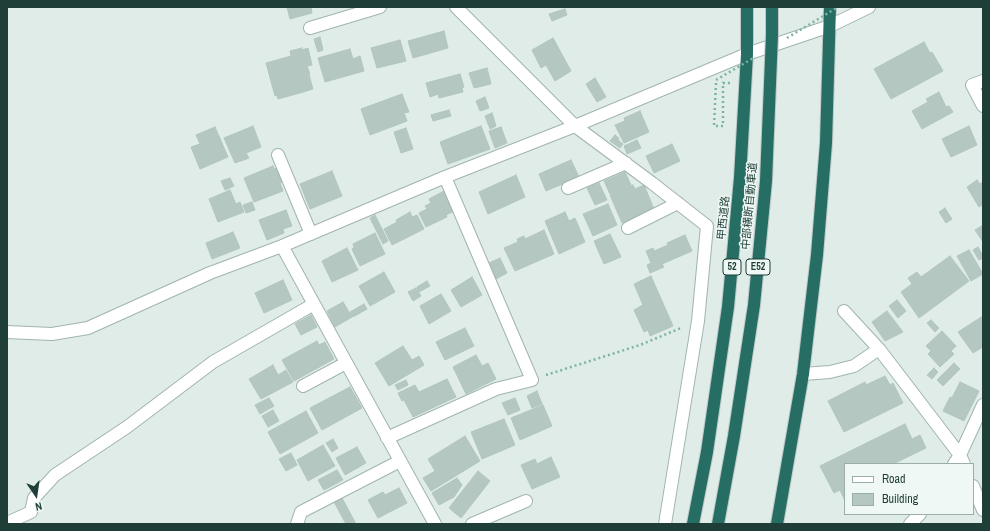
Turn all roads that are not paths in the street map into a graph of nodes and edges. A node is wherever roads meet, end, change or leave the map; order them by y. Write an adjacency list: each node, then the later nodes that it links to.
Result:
1 (380, 7): 8 (street)
2 (456, 7): 12 (street)
3 (747, 7): 9 (highway, 甲西道路 / 52)
4 (772, 7): 42 (highway, 中部横断自動車道 / E52, bridge)
5 (830, 7): 7 (highway)
6 (869, 7): 7 (street)
7 (830, 26): 9 (street); 26 (highway)
8 (310, 28)
9 (747, 54): 12 (street); 41 (highway, 甲西道路 / 52)
10 (983, 80): 11 (street)
11 (983, 106)
12 (575, 126): 14 (street); 15 (street)
13 (278, 155): 19 (street)
14 (626, 163): 16 (street); 17 (street)
15 (445, 177): 19 (street); 29 (street)
16 (568, 188)
17 (678, 203): 18 (street); 40 (street)
18 (628, 228)
19 (311, 234): 20 (street)
20 (282, 246): 21 (street); 23 (street)
21 (314, 304): 25 (street); 36 (street)
22 (844, 311): 24 (street)
23 (7, 332)
24 (879, 349): 26 (street); 31 (street)
25 (346, 363): 27 (street); 29 (street)
26 (804, 374): 43 (highway)
27 (303, 386)
28 (983, 405): 31 (street)
29 (387, 438): 30 (street)
30 (400, 461): 37 (street); 38 (street)
31 (959, 461)
32 (974, 488): 34 (street)
33 (526, 501): 39 (street)
34 (983, 510)
35 (919, 515): 44 (street)
36 (7, 523)
37 (297, 524)
38 (435, 524)
39 (472, 524)
40 (665, 524)
41 (692, 524)
42 (718, 524)
43 (777, 524)
44 (910, 524)

